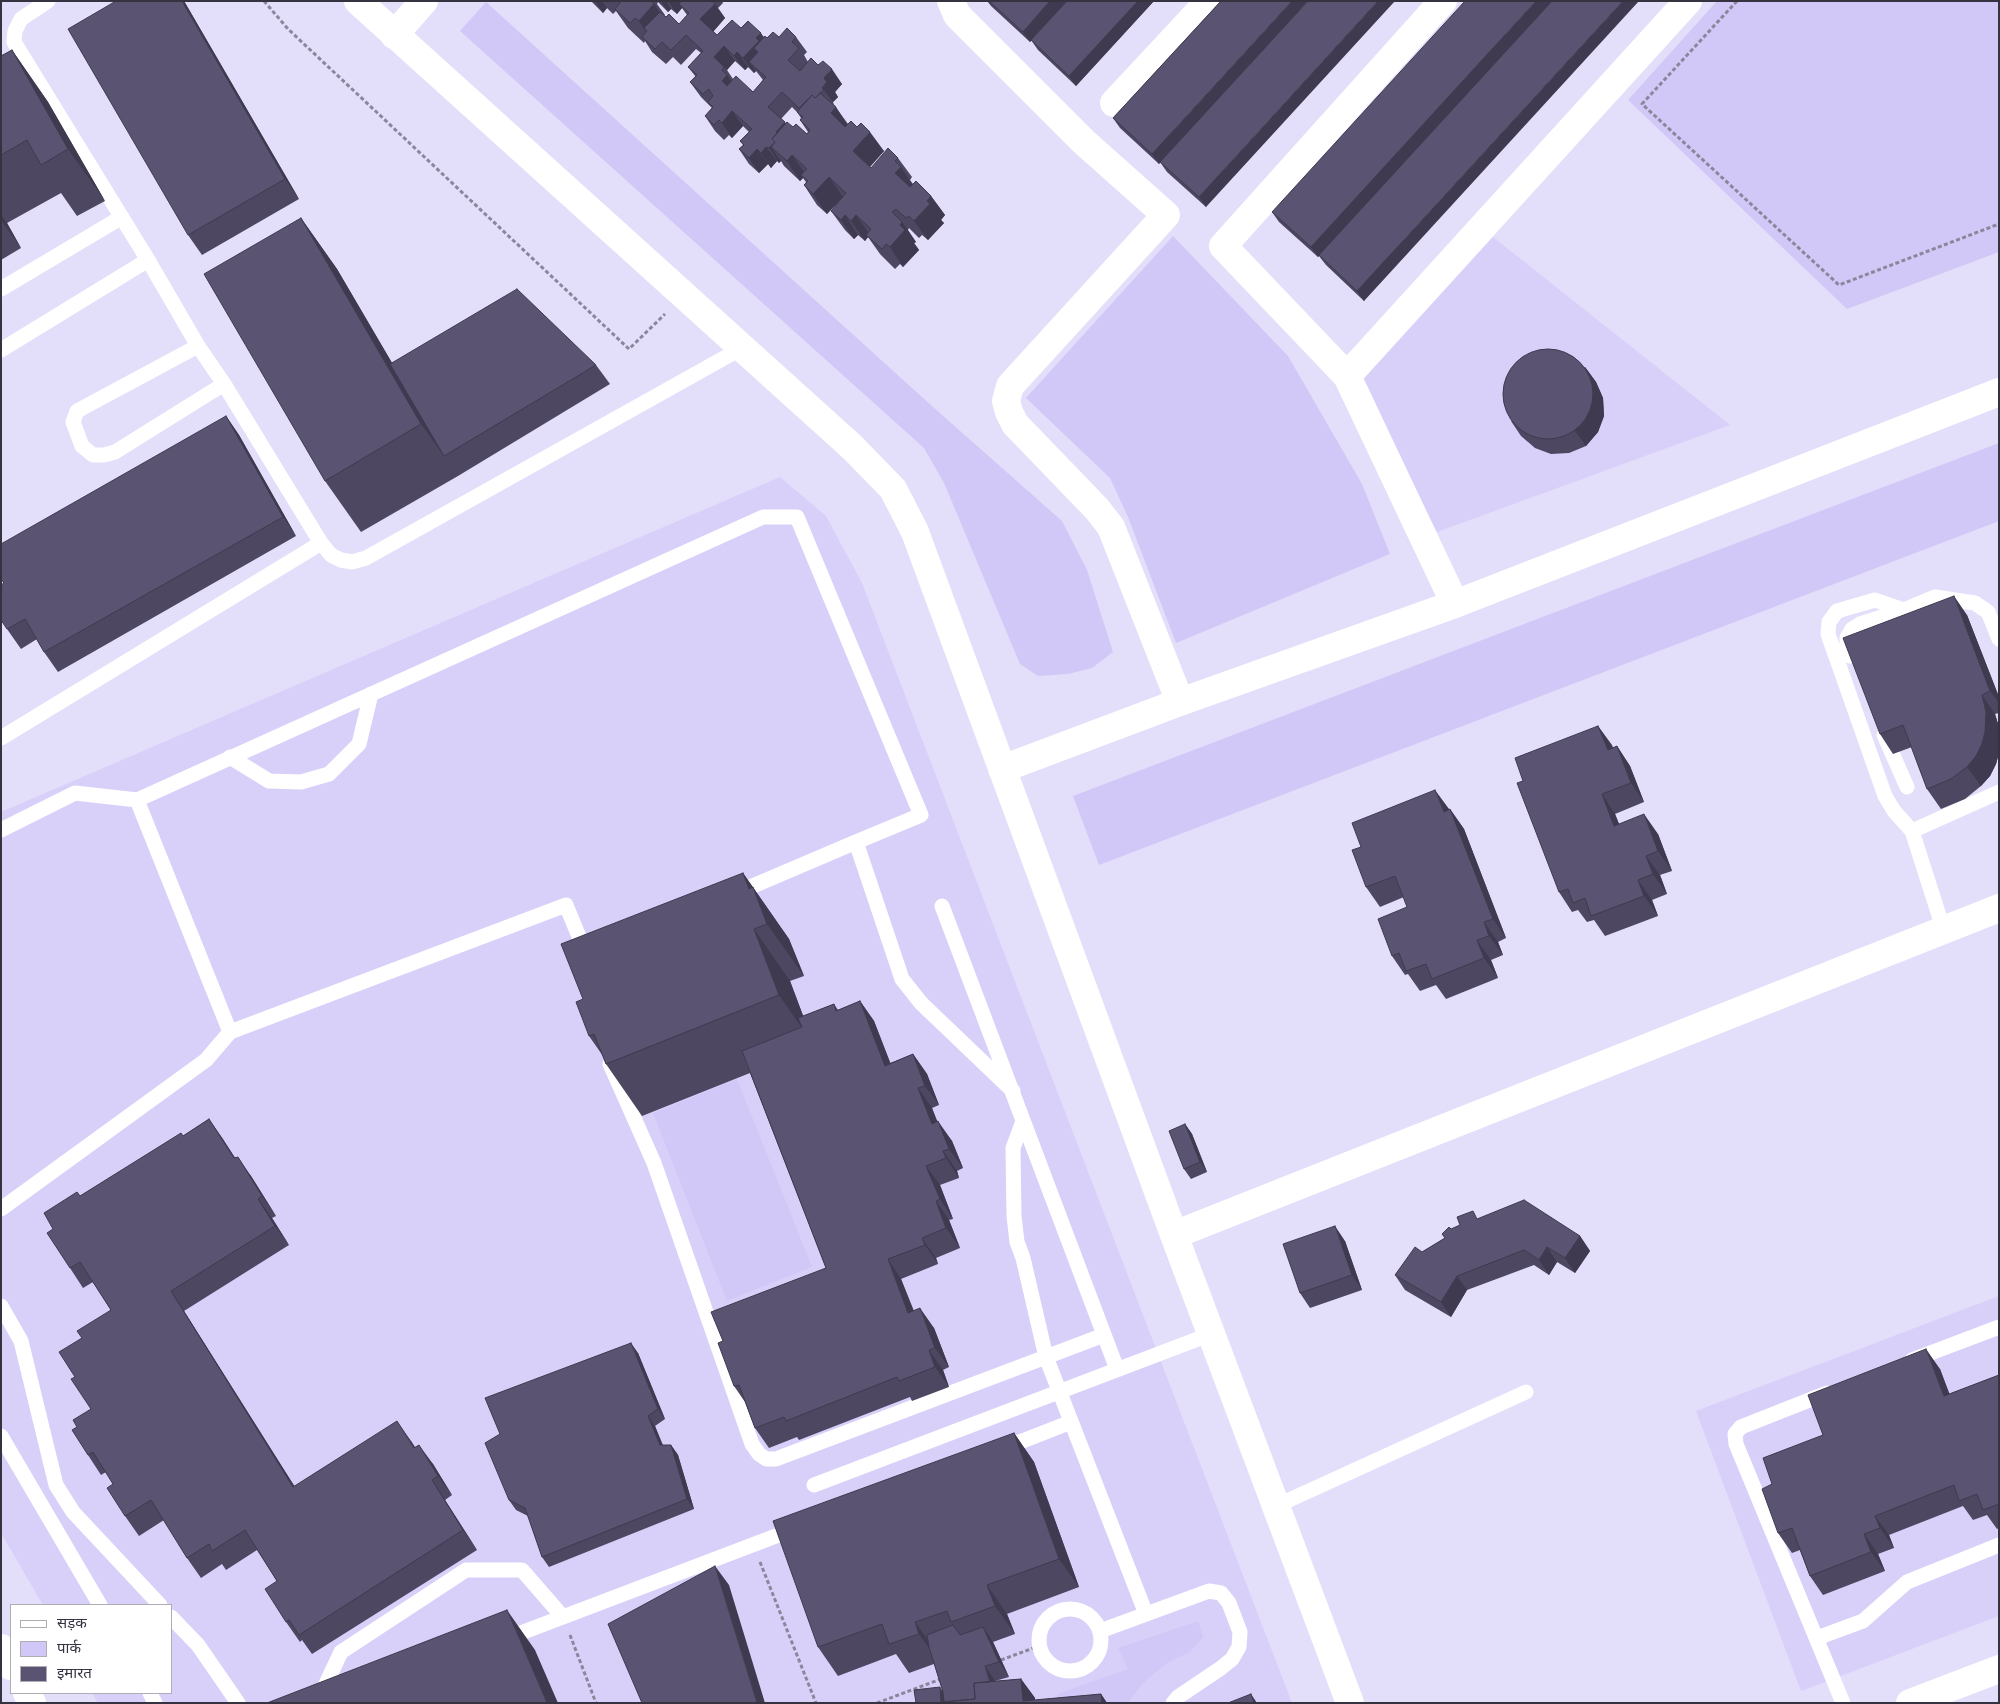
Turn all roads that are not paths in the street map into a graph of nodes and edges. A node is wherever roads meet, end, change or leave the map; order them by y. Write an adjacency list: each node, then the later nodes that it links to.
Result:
1 (48, 1): 10 (lane)
2 (358, 1): 8 (street)
3 (424, 1): 8 (street)
4 (952, 1): 25 (street)
5 (1209, 1): 9 (street)
6 (1443, 1): 16 (street)
7 (1688, 1): 16 (street)
8 (394, 35): 14 (street)
9 (1114, 103)
10 (122, 217): 11 (lane); 12 (lane)
11 (148, 260): 13 (lane); 15 (lane)
12 (1, 289)
13 (198, 346): 17 (lane); 17 (lane)
14 (742, 348): 19 (lane); 29 (street)
15 (1, 350)
16 (1347, 376): 20 (street)
17 (224, 384): 19 (lane)
18 (1999, 392): 20 (street)
19 (320, 543): 27 (lane)
20 (1455, 604): 25 (street)
21 (1904, 610): 22 (lane); 23 (lane); 34 (lane)
22 (1999, 639)
23 (1854, 665)
24 (371, 694): 28 (lane); 28 (lane); 35 (lane)
25 (1180, 702): 29 (street)
26 (1877, 717): 30 (lane)
27 (1, 738)
28 (230, 758): 32 (lane)
29 (1002, 769): 46 (street)
30 (1907, 787)
31 (1999, 792): 34 (lane)
32 (137, 800): 33 (lane); 41 (lane)
33 (1, 830)
34 (1912, 831): 39 (lane)
35 (856, 842): 36 (lane); 43 (lane)
36 (722, 900)
37 (942, 906): 43 (lane)
38 (1999, 908): 39 (street)
39 (1943, 928): 46 (street)
40 (597, 953): 41 (lane)
41 (230, 1032): 45 (lane)
42 (604, 1049): 51 (lane)
43 (1013, 1091): 44 (lane)
44 (1023, 1121): 50 (lane); 51 (lane)
45 (1, 1209)
46 (1174, 1235): 49 (street)
47 (1, 1306): 61 (lane)
48 (1999, 1326): 52 (lane)
49 (1211, 1334): 53 (lane); 63 (street)
50 (1104, 1335): 51 (lane); 53 (lane)
51 (1046, 1357): 55 (lane)
52 (1898, 1366)
53 (1117, 1369): 55 (lane)
54 (1842, 1387): 72 (lane)
55 (1060, 1392): 57 (lane); 60 (lane)
56 (1526, 1392): 63 (lane)
57 (1071, 1422): 59 (lane); 68 (lane)
58 (1, 1436): 62 (lane)
59 (990, 1454)
60 (814, 1485)
61 (61, 1494): 62 (lane); 67 (lane)
62 (43, 1505): 66 (lane)
63 (1276, 1506): 80 (street)
64 (808, 1524): 69 (lane)
65 (1999, 1544): 72 (lane)
66 (99, 1604)
67 (159, 1604)
68 (1146, 1614): 71 (lane); 79 (lane)
69 (562, 1616): 73 (lane); 78 (lane)
70 (172, 1618): 77 (lane)
71 (1100, 1631): 71 (lane)
72 (1817, 1638): 81 (lane)
73 (489, 1645)
74 (1, 1648): 75 (street)
75 (10, 1664)
76 (1999, 1669): 82 (street)
77 (238, 1703)
78 (317, 1703)
79 (1173, 1703)
80 (1350, 1703)
81 (1843, 1703)
82 (1910, 1703)

